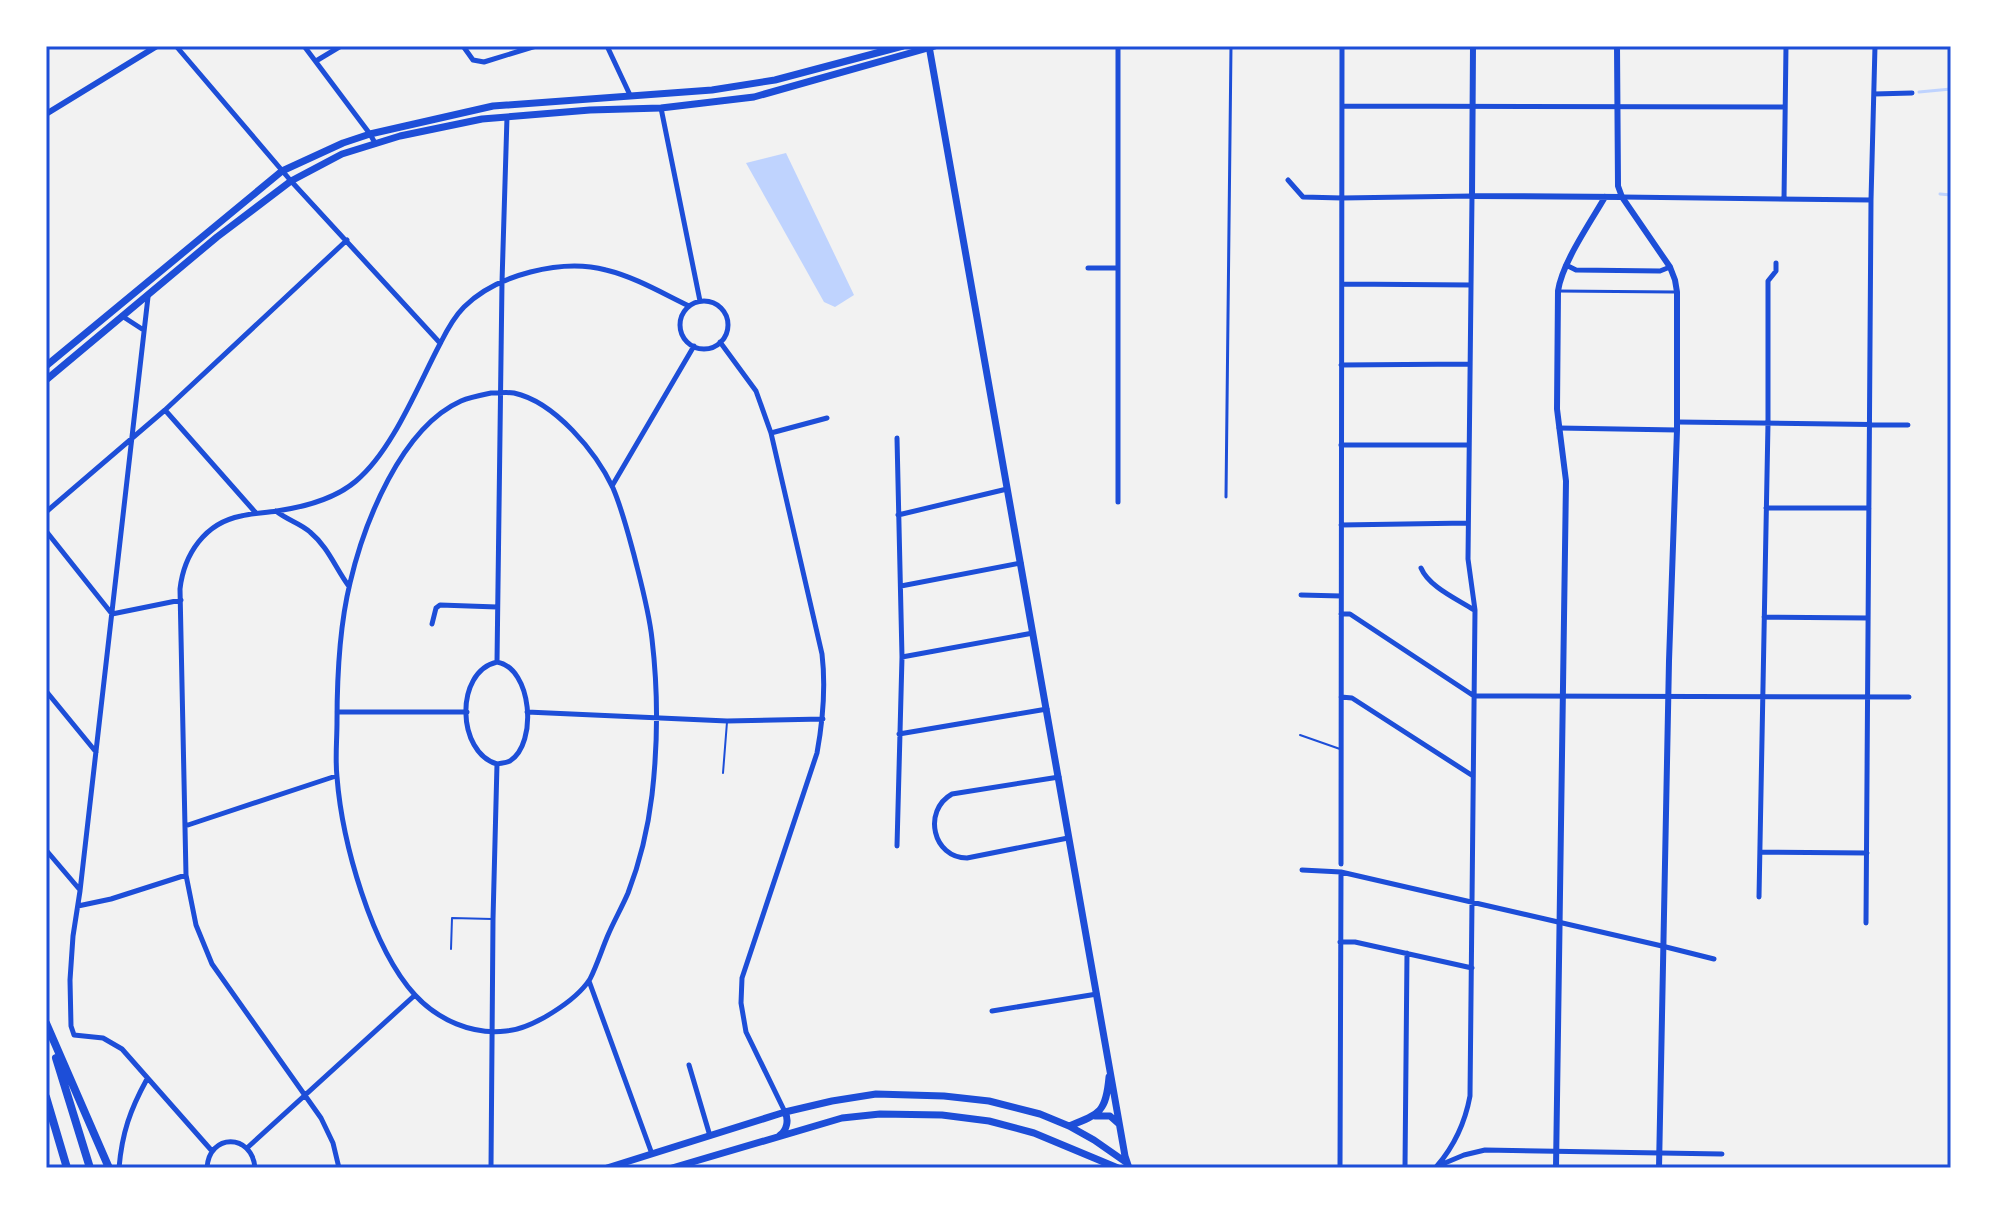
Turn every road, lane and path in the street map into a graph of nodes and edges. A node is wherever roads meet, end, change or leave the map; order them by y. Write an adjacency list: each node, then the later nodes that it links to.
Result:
1 (157, 46): 29 (street)
2 (176, 46): 33 (street)
3 (304, 46): 17 (street)
4 (341, 46): 17 (street)
5 (463, 46): 6 (street)
6 (536, 46)
7 (607, 46): 21 (street)
8 (903, 46): 18 (main road)
9 (1118, 46): 47 (street)
10 (1231, 46): 80 (street)
11 (1342, 46): 23 (street)
12 (1473, 46): 24 (street)
13 (1617, 46): 27 (street)
14 (1786, 46): 25 (street)
15 (1875, 46): 20 (street)
16 (931, 47): 26 (main road); 79 (main road)
17 (316, 61): 31 (street)
18 (668, 93): 21 (main road); 26 (main road)
19 (1912, 93): 20 (street)
20 (1874, 94): 41 (street)
21 (630, 95): 22 (main road); 28 (main road)
22 (514, 105): 30 (main road); 31 (main road)
23 (1342, 106): 24 (street); 39 (street)
24 (1472, 106): 27 (street); 36 (street)
25 (1785, 107): 27 (street); 40 (street)
26 (661, 108): 28 (main road); 54 (street)
27 (1616, 108): 38 (street)
28 (607, 110): 30 (main road)
29 (46, 114)
30 (507, 116): 32 (main road); 48 (street)
31 (370, 134): 32 (street); 33 (main road)
32 (375, 143): 35 (main road)
33 (282, 171): 35 (street); 63 (main road)
34 (1288, 180): 39 (street)
35 (291, 181): 42 (street); 53 (main road)
36 (1472, 196): 37 (street); 39 (street); 50 (street)
37 (1605, 197): 38 (street); 44 (street)
38 (1622, 197): 40 (street); 45 (street)
39 (1342, 198): 49 (street)
40 (1784, 199): 41 (street)
41 (1871, 200): 69 (street)
42 (347, 240): 59 (street); 66 (street)
43 (1776, 263): 68 (street)
44 (1566, 265): 45 (street); 51 (street)
45 (1670, 267): 52 (street)
46 (1088, 268): 47 (street)
47 (1118, 268): 81 (street)
48 (502, 282): 55 (street); 59 (street); 65 (street)
49 (1342, 284): 50 (street); 62 (street)
50 (1471, 285): 61 (street)
51 (1558, 291): 52 (street); 72 (street)
52 (1677, 292): 71 (street)
53 (148, 294): 56 (main road); 57 (street)
54 (700, 301): 55 (street); 58 (street)
55 (689, 306): 60 (street)
56 (122, 316): 57 (street); 64 (main road)
57 (143, 329): 75 (street)
58 (720, 342): 60 (street); 73 (street)
59 (440, 343): 84 (street)
60 (694, 346): 78 (street)
61 (1470, 364): 62 (street); 77 (street)
62 (1341, 365): 76 (street)
63 (46, 366)
64 (46, 380)
65 (500, 393): 78 (street); 93 (street); 98 (street)
66 (165, 410): 75 (street); 86 (street)
67 (827, 418): 73 (street)
68 (1768, 423): 69 (street); 71 (street); 82 (street)
69 (1870, 424): 70 (street); 83 (street)
70 (1908, 425)
71 (1677, 426): 72 (street); 110 (street)
72 (1559, 428): 113 (street)
73 (771, 433): 121 (street)
74 (897, 438): 87 (street)
75 (133, 439): 85 (street); 100 (street)
76 (1341, 445): 77 (street); 89 (street)
77 (1469, 445): 88 (street)
78 (612, 486): 120 (street)
79 (1007, 489): 87 (street); 91 (main road)
80 (1226, 497)
81 (1118, 502)
82 (1766, 508): 83 (street); 102 (street)
83 (1869, 508): 103 (street)
84 (276, 511): 86 (street); 93 (street)
85 (46, 512)
86 (256, 513): 97 (street)
87 (898, 515): 94 (street)
88 (1468, 523): 89 (street); 99 (street)
89 (1341, 525): 96 (street)
90 (46, 531): 100 (street)
91 (1021, 563): 94 (street); 105 (main road)
92 (1421, 568): 99 (street)
93 (349, 586): 117 (street)
94 (901, 586): 106 (street)
95 (1301, 595): 96 (street)
96 (1341, 596): 101 (street)
97 (181, 600): 100 (street); 132 (street)
98 (497, 607): 104 (street); 107 (street)
99 (1475, 610): 109 (street)
100 (112, 614): 126 (street)
101 (1341, 614): 109 (street); 112 (street)
102 (1764, 617): 103 (street); 111 (street)
103 (1868, 618): 114 (street)
104 (432, 624)
105 (1033, 633): 106 (street); 116 (main road)
106 (902, 657): 123 (street)
107 (497, 662): 118 (street); 119 (street)
108 (46, 691): 126 (street)
109 (1474, 696): 113 (street); 130 (street)
110 (1668, 696): 111 (street); 113 (street); 150 (street)
111 (1763, 696): 114 (street); 136 (street)
112 (1341, 697): 125 (street); 130 (street)
113 (1563, 697): 147 (street)
114 (1868, 697): 115 (street); 137 (street)
115 (1909, 697)
116 (1047, 709): 123 (street); 131 (main road)
117 (337, 712): 118 (street); 129 (street)
118 (467, 712): 127 (street)
119 (527, 712): 120 (street); 127 (street)
120 (657, 717): 122 (street); 155 (street)
121 (823, 719): 122 (street); 166 (street)
122 (727, 721): 128 (lane)
123 (899, 734): 134 (street)
124 (1300, 735): 125 (lane)
125 (1341, 749): 138 (street)
126 (96, 752): 142 (street)
127 (497, 764): 146 (street)
128 (723, 773)
129 (336, 776): 132 (street); 157 (street)
130 (1474, 776): 144 (street)
131 (1059, 777): 133 (main road); 133 (street)
132 (185, 826): 141 (street)
133 (1069, 838): 156 (main road)
134 (897, 846)
135 (46, 850): 142 (street)
136 (1760, 852): 137 (street); 143 (street)
137 (1867, 853): 148 (street)
138 (1341, 864)
139 (1302, 870): 140 (street)
140 (1341, 872): 144 (street); 149 (street)
141 (186, 875): 145 (street); 164 (street)
142 (80, 891): 145 (street)
143 (1759, 897)
144 (1472, 903): 147 (street); 154 (street)
145 (78, 906): 163 (street)
146 (493, 919): 151 (lane); 160 (street)
147 (1559, 922): 150 (street); 174 (street)
148 (1866, 923)
149 (1340, 942): 152 (street); 193 (street)
150 (1662, 946): 153 (street); 177 (street)
151 (451, 949)
152 (1407, 953): 154 (street); 194 (street)
153 (1714, 959)
154 (1472, 968): 172 (street)
155 (589, 981): 160 (street); 178 (street)
156 (1097, 994): 158 (street); 162 (main road)
157 (415, 995): 160 (street); 164 (street)
158 (992, 1011)
159 (46, 1025): 183 (highway); 184 (highway)
160 (492, 1031): 189 (street)
161 (689, 1065): 170 (street)
162 (1110, 1067): 167 (main road); 169 (main road)
163 (147, 1079): 175 (street); 185 (street)
164 (306, 1096): 173 (street); 188 (street)
165 (46, 1097): 182 (highway)
166 (785, 1112): 168 (main road); 170 (main road); 171 (main road)
167 (1095, 1116): 168 (main road); 169 (main road)
168 (1069, 1126): 180 (main road)
169 (1121, 1126): 180 (main road)
170 (710, 1136): 178 (main road)
171 (773, 1138): 191 (main road); 192 (main road)
172 (1452, 1146): 176 (street); 181 (street)
173 (247, 1148): 175 (street); 187 (street)
174 (1556, 1150): 176 (street); 177 (street); 195 (street)
175 (212, 1151): 186 (street)
176 (1474, 1152): 181 (street)
177 (1660, 1152): 179 (street); 196 (street)
178 (652, 1154): 190 (main road)
179 (1722, 1154)
180 (1129, 1166)
181 (1435, 1167)
182 (67, 1168)
183 (90, 1168)
184 (109, 1168)
185 (119, 1168)
186 (207, 1168)
187 (255, 1168)
188 (339, 1168)
189 (491, 1168)
190 (607, 1168)
191 (672, 1168)
192 (1118, 1168)
193 (1340, 1168)
194 (1405, 1168)
195 (1556, 1168)
196 (1659, 1168)

